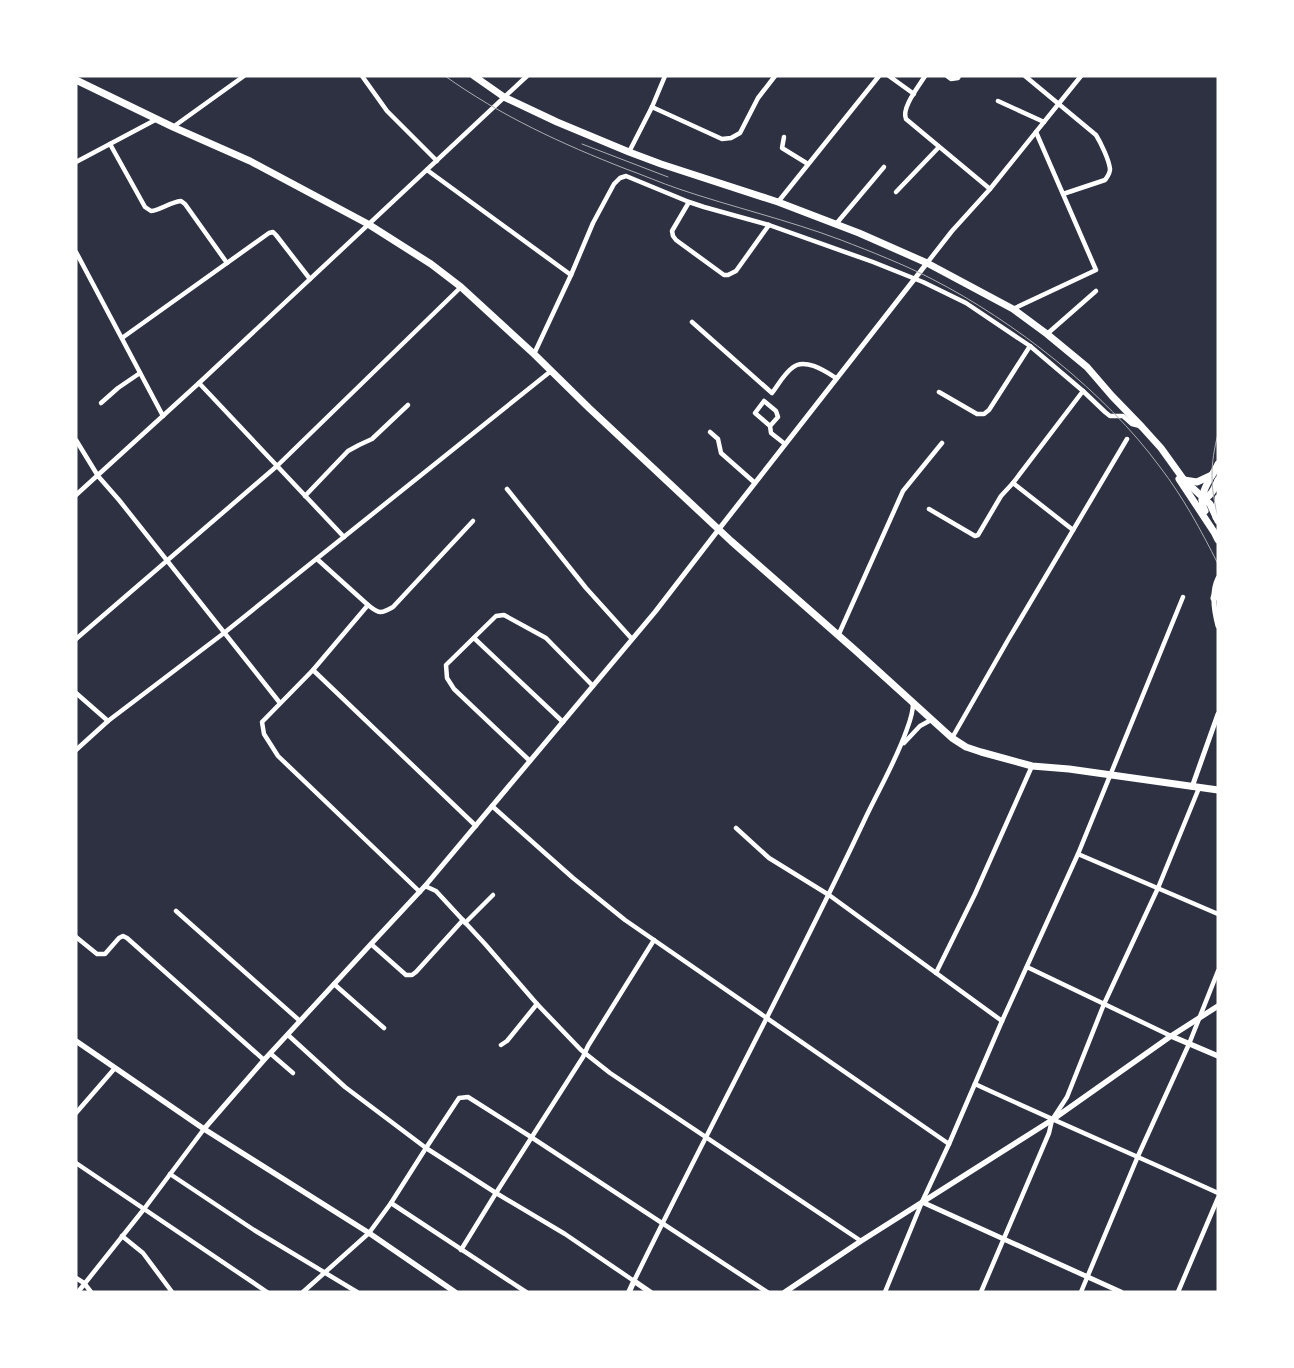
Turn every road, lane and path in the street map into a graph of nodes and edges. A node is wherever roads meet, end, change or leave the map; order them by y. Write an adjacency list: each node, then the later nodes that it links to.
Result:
1 (244, 76): 22 (street)
2 (362, 76): 28 (street)
3 (474, 76): 16 (main road)
4 (527, 76): 16 (street)
5 (665, 76): 19 (street)
6 (775, 76): 19 (street)
7 (879, 76): 30 (street)
8 (889, 76): 15 (street)
9 (925, 76): 15 (street)
10 (947, 76): 11 (street)
11 (959, 76)
12 (1025, 76): 18 (street)
13 (1082, 76): 18 (street)
14 (76, 80): 20 (main road)
15 (914, 94): 26 (street)
16 (504, 97): 27 (main road); 28 (street)
17 (998, 101): 21 (street)
18 (1059, 105): 21 (street); 35 (street)
19 (652, 107): 27 (street)
20 (157, 119): 22 (main road); 25 (street)
21 (1044, 122): 23 (street)
22 (173, 126): 38 (main road)
23 (1036, 132): 33 (street); 35 (street)
24 (784, 137): 30 (street)
25 (110, 144): 29 (street); 42 (street)
26 (939, 147): 33 (street); 34 (street)
27 (629, 152): 37 (main road)
28 (437, 161): 32 (street)
29 (76, 162)
30 (808, 164): 37 (street)
31 (884, 167): 39 (street)
32 (427, 170): 38 (street); 44 (street)
33 (990, 189): 43 (street)
34 (896, 192)
35 (1063, 194): 49 (street)
36 (689, 202): 40 (street); 40 (street); 44 (street)
37 (778, 202): 39 (main road)
38 (368, 224): 46 (street); 47 (main road)
39 (836, 224): 43 (main road)
40 (769, 225): 45 (street)
41 (76, 252): 52 (street)
42 (227, 262): 46 (street); 52 (street)
43 (927, 263): 45 (street); 49 (main road)
44 (571, 275): 54 (street)
45 (914, 278): 53 (street); 57 (street)
46 (310, 279): 58 (street)
47 (461, 287): 54 (main road); 75 (street)
48 (1096, 291): 51 (street)
49 (1013, 309): 51 (main road)
50 (692, 322): 61 (street)
51 (1047, 334): 67 (main road)
52 (122, 338): 56 (street)
53 (1030, 346): 59 (street); 60 (street)
54 (534, 354): 55 (main road)
55 (551, 370): 90 (main road); 93 (street)
56 (140, 373): 63 (street); 65 (street)
57 (836, 378): 61 (street); 72 (street)
58 (199, 383): 65 (street); 75 (street)
59 (1083, 391): 67 (street); 80 (street)
60 (939, 392)
61 (772, 393): 62 (street)
62 (764, 401): 66 (street); 66 (street)
63 (101, 403)
64 (408, 405): 83 (street)
65 (163, 416): 76 (street)
66 (770, 426): 72 (street)
67 (1142, 427): 73 (main road)
68 (710, 432): 79 (street)
69 (76, 440): 76 (street)
70 (1127, 440): 91 (street)
71 (942, 443): 104 (street)
72 (786, 444): 79 (street)
73 (1161, 448): 78 (main road); 84 (main road)
74 (1218, 464): 77 (main road)
75 (277, 466): 83 (street); 96 (street)
76 (98, 476): 82 (street); 96 (street)
77 (1216, 477): 78 (main road); 85 (main road)
78 (1184, 480): 85 (main road)
79 (755, 483): 90 (street)
80 (1013, 483): 87 (street); 91 (street)
81 (507, 489): 107 (street)
82 (76, 496)
83 (305, 496): 93 (street)
84 (1191, 497): 85 (main road); 92 (main road)
85 (1202, 498): 88 (main road); 92 (main road)
86 (1218, 498): 88 (main road)
87 (929, 510)
88 (1217, 520)
89 (472, 521): 101 (street)
90 (718, 529): 104 (main road); 107 (street)
91 (1073, 530): 117 (street)
92 (1214, 532): 94 (main road)
93 (344, 537): 95 (street)
94 (1218, 540)
95 (317, 559): 101 (street); 103 (street)
96 (167, 560): 103 (street); 106 (street)
97 (1218, 578): 100 (street)
98 (1218, 587): 100 (main road)
99 (1183, 597): 122 (street)
100 (1214, 598): 102 (street)
101 (368, 605): 108 (street)
102 (1218, 626)
103 (224, 633): 111 (street); 115 (street)
104 (838, 636): 112 (main road)
105 (474, 638): 109 (street); 116 (street); 120 (street)
106 (76, 639)
107 (632, 640): 109 (street)
108 (313, 670): 111 (street); 126 (street)
109 (593, 686): 116 (street)
110 (76, 693): 115 (street)
111 (280, 703): 131 (street)
112 (913, 704): 114 (main road); 118 (street)
113 (1218, 716): 123 (street)
114 (931, 720): 117 (main road); 118 (street)
115 (108, 721): 119 (street)
116 (563, 722): 120 (street)
117 (952, 738): 121 (main road)
118 (902, 746): 133 (street)
119 (76, 750)
120 (530, 761): 125 (street)
121 (1032, 766): 122 (main road); 142 (street)
122 (1111, 775): 123 (main road); 128 (street)
123 (1195, 787): 124 (main road); 130 (street)
124 (1218, 790)
125 (492, 806): 126 (street); 138 (street)
126 (476, 826): 129 (street)
127 (736, 828): 133 (street)
128 (1078, 854): 130 (street); 140 (street)
129 (426, 886): 131 (street); 136 (street)
130 (1158, 888): 135 (street); 145 (street)
131 (420, 892): 139 (street)
132 (494, 894): 136 (street)
133 (829, 895): 142 (street); 147 (street)
134 (176, 910): 149 (street)
135 (1218, 914)
136 (464, 921): 139 (street); 144 (street)
137 (76, 937): 160 (street)
138 (654, 940): 147 (street); 157 (street)
139 (371, 944): 143 (street)
140 (1027, 967): 145 (street); 150 (street)
141 (1218, 971): 148 (street)
142 (936, 973): 150 (street)
143 (334, 984): 149 (street); 151 (street)
144 (537, 1004): 156 (street); 157 (street)
145 (1104, 1004): 153 (street); 165 (street)
146 (1218, 1006): 148 (main road)
147 (766, 1017): 168 (street); 169 (street)
148 (1198, 1019): 153 (main road); 155 (street)
149 (300, 1021): 152 (street)
150 (1002, 1021): 163 (street)
151 (384, 1028)
152 (288, 1035): 158 (street); 170 (street)
153 (1171, 1036): 155 (main road); 165 (main road)
154 (76, 1041): 161 (main road)
155 (1188, 1044): 159 (main road); 171 (street)
156 (501, 1045)
157 (585, 1052): 167 (street); 168 (street)
158 (271, 1054): 160 (street); 162 (street)
159 (1218, 1056)
160 (264, 1060): 166 (street)
161 (114, 1068): 164 (street); 166 (main road)
162 (293, 1073)
163 (975, 1084): 165 (street); 169 (street)
164 (76, 1113)
165 (1052, 1120): 171 (street); 177 (main road); 183 (street)
166 (204, 1129): 173 (street); 181 (main road)
167 (531, 1137): 170 (street); 174 (street); 180 (street)
168 (705, 1137): 180 (street); 184 (street)
169 (949, 1144): 177 (street)
170 (426, 1148): 174 (street); 178 (street)
171 (1138, 1156): 175 (street); 187 (street)
172 (76, 1163): 179 (street)
173 (170, 1174): 179 (street); 186 (street)
174 (496, 1192): 185 (street); 189 (street)
175 (1218, 1193)
176 (1218, 1198): 207 (street)
177 (922, 1202): 183 (street); 184 (main road); 203 (street)
178 (391, 1203): 181 (street); 185 (street)
179 (144, 1209): 182 (street); 194 (street)
180 (662, 1224): 189 (street); 201 (street)
181 (369, 1234): 186 (street); 197 (main road)
182 (122, 1236): 190 (street); 193 (street)
183 (1003, 1238): 187 (street); 204 (street)
184 (861, 1241): 202 (main road)
185 (461, 1250): 198 (street)
186 (325, 1273): 195 (street); 196 (street)
187 (1087, 1277): 205 (street); 206 (street)
188 (76, 1278): 190 (street)
189 (634, 1281): 199 (main road); 200 (main road)
190 (84, 1283): 191 (street); 192 (street)
191 (78, 1292)
192 (91, 1292)
193 (172, 1292)
194 (266, 1292)
195 (303, 1292)
196 (357, 1292)
197 (456, 1292)
198 (526, 1292)
199 (629, 1292)
200 (650, 1292)
201 (767, 1292)
202 (785, 1292)
203 (885, 1292)
204 (981, 1292)
205 (1081, 1292)
206 (1121, 1292)
207 (1178, 1292)

